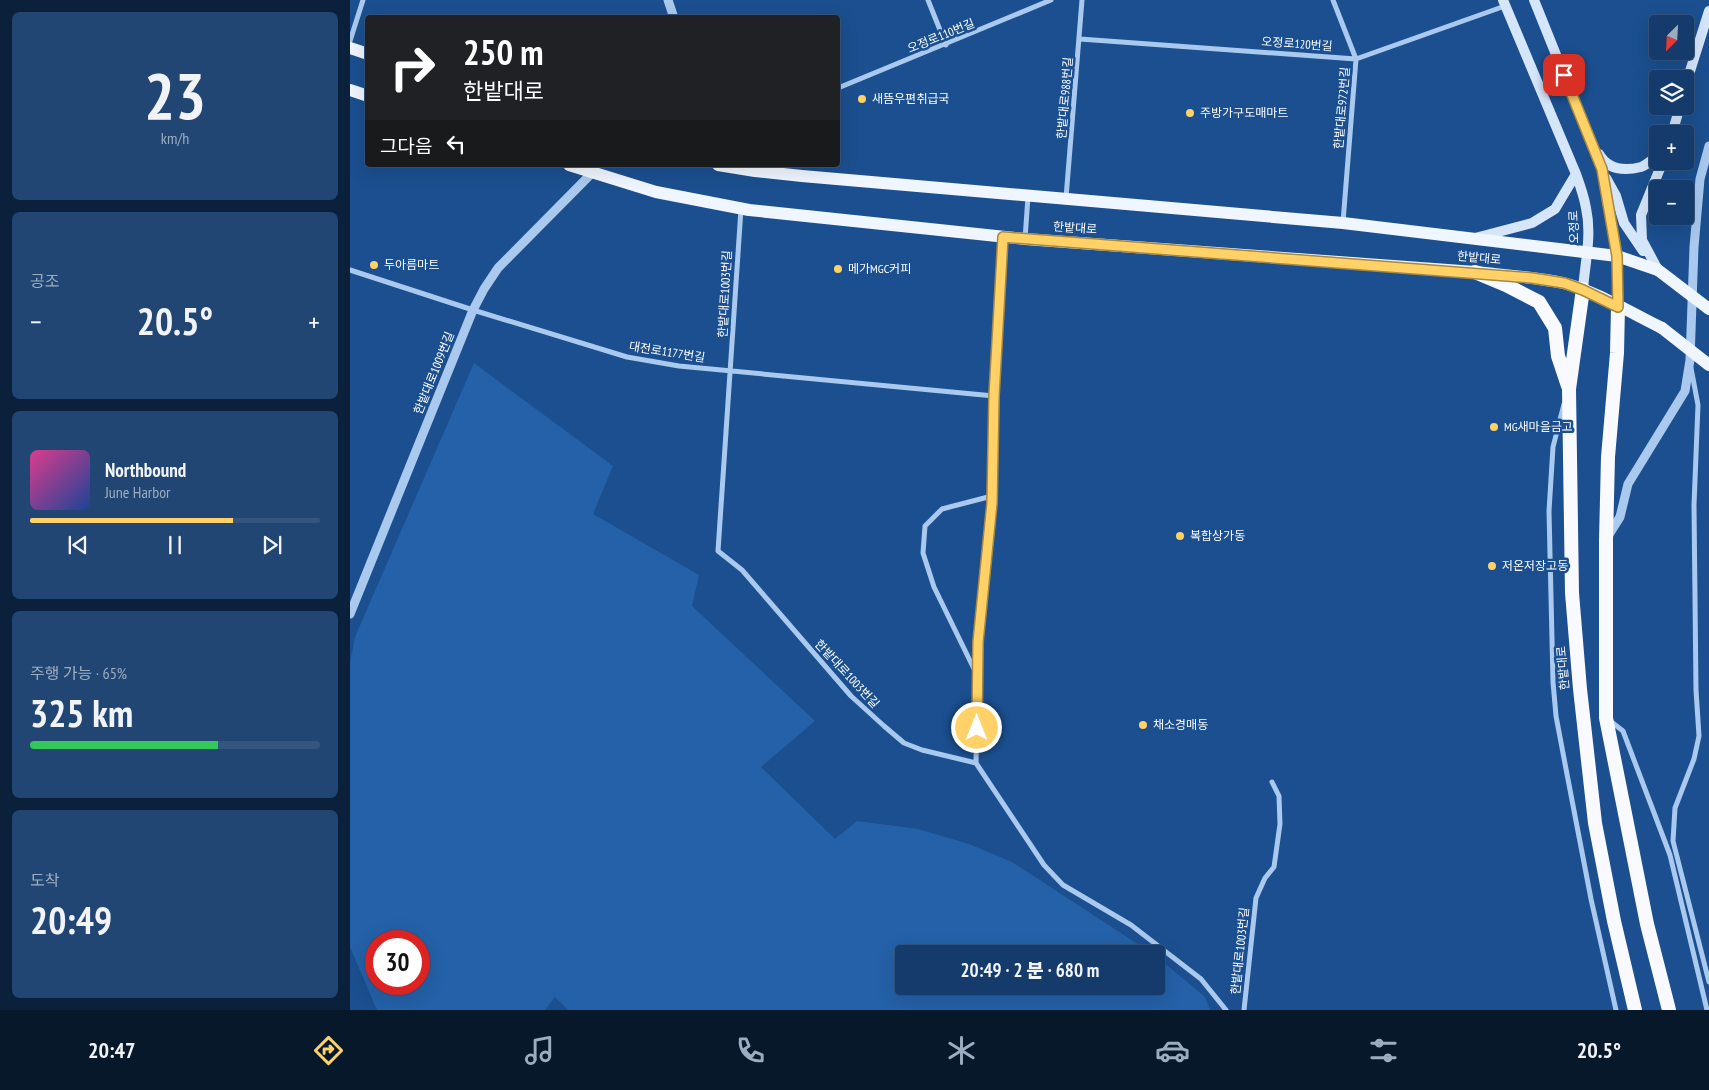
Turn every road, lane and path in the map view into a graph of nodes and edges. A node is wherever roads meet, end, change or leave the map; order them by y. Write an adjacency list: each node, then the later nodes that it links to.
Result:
1 (363, 0): 12 (street)
2 (668, 0): 10 (street)
3 (928, 0): 13 (street)
4 (1051, 0): 13 (street, 오정로110번길)
5 (1082, 0): 11 (street, 한밭대로988번길)
6 (1333, 0): 16 (street, 한밭대로972번길)
7 (1534, 0): 21 (main road)
8 (1504, 3): 16 (street, 오정로120번길); 29 (main road, 오정로)
9 (1709, 11): 17 (main road)
10 (673, 15)
11 (1080, 39): 16 (street, 오정로120번길); 31 (street, 한밭대로988번길)
12 (350, 41)
13 (946, 45): 18 (street, 오정로110번길)
14 (350, 48): 15 (main road)
15 (365, 53)
16 (1356, 58): 33 (street, 한밭대로972번길)
17 (1690, 70)
18 (840, 87)
19 (351, 93): 20 (main road)
20 (365, 95)
21 (1585, 130): 23 (main road); 26 (main road)
22 (1709, 146): 46 (street)
23 (1649, 162)
24 (575, 167): 28 (main road, 한밭대로)
25 (753, 168): 30 (main road, 한밭대로)
26 (1602, 169): 38 (main road); 40 (main road)
27 (1659, 170): 40 (main road)
28 (592, 173): 32 (main road, 한밭대로); 45 (street, 한밭대로1009번길)
29 (1576, 174): 35 (main road); 37 (main road, 오정로)
30 (1028, 195): 31 (main road, 한밭대로); 36 (street)
31 (1066, 198): 33 (main road, 한밭대로)
32 (741, 208): 34 (main road, 한밭대로); 48 (street, 한밭대로1003번길)
33 (1343, 223): 35 (main road, 한밭대로)
34 (1003, 237): 36 (main road, 한밭대로); 50 (street)
35 (1473, 238): 37 (main road, 한밭대로)
36 (1025, 239): 41 (main road, 한밭대로)
37 (1586, 253): 38 (main road, 한밭대로); 42 (main road, 오정로)
38 (1617, 256): 40 (main road, 한밭대로); 43 (main road)
39 (350, 270): 45 (street, 대전로1177번길)
40 (1658, 270): 44 (main road, 한밭대로, bridge)
41 (1475, 272): 42 (main road, 한밭대로); 49 (highway)
42 (1583, 290): 43 (main road, 한밭대로); 49 (highway, 한밭대로)
43 (1618, 307): 47 (main road, 한밭대로, bridge); 52 (highway)
44 (1709, 309)
45 (473, 310): 48 (street, 대전로1177번길); 53 (street, 한밭대로1009번길)
46 (1690, 360): 52 (street); 58 (street)
47 (1709, 365)
48 (731, 371): 50 (street, 대전로1177번길); 56 (street, 한밭대로1003번길)
49 (1569, 389): 61 (street); 62 (highway, 한밭대로)
50 (994, 396): 51 (street)
51 (992, 496): 54 (street); 54 (street)
52 (1606, 540): 55 (highway)
53 (350, 614)
54 (977, 676): 56 (street)
55 (1606, 718): 63 (highway); 64 (street)
56 (976, 763): 59 (street, 한밭대로1003번길)
57 (1272, 782): 60 (street, 한밭대로1003번길)
58 (1709, 982)
59 (1226, 1010)
60 (1244, 1010)
61 (1616, 1010)
62 (1635, 1010)
63 (1669, 1010)
64 (1707, 1010)

